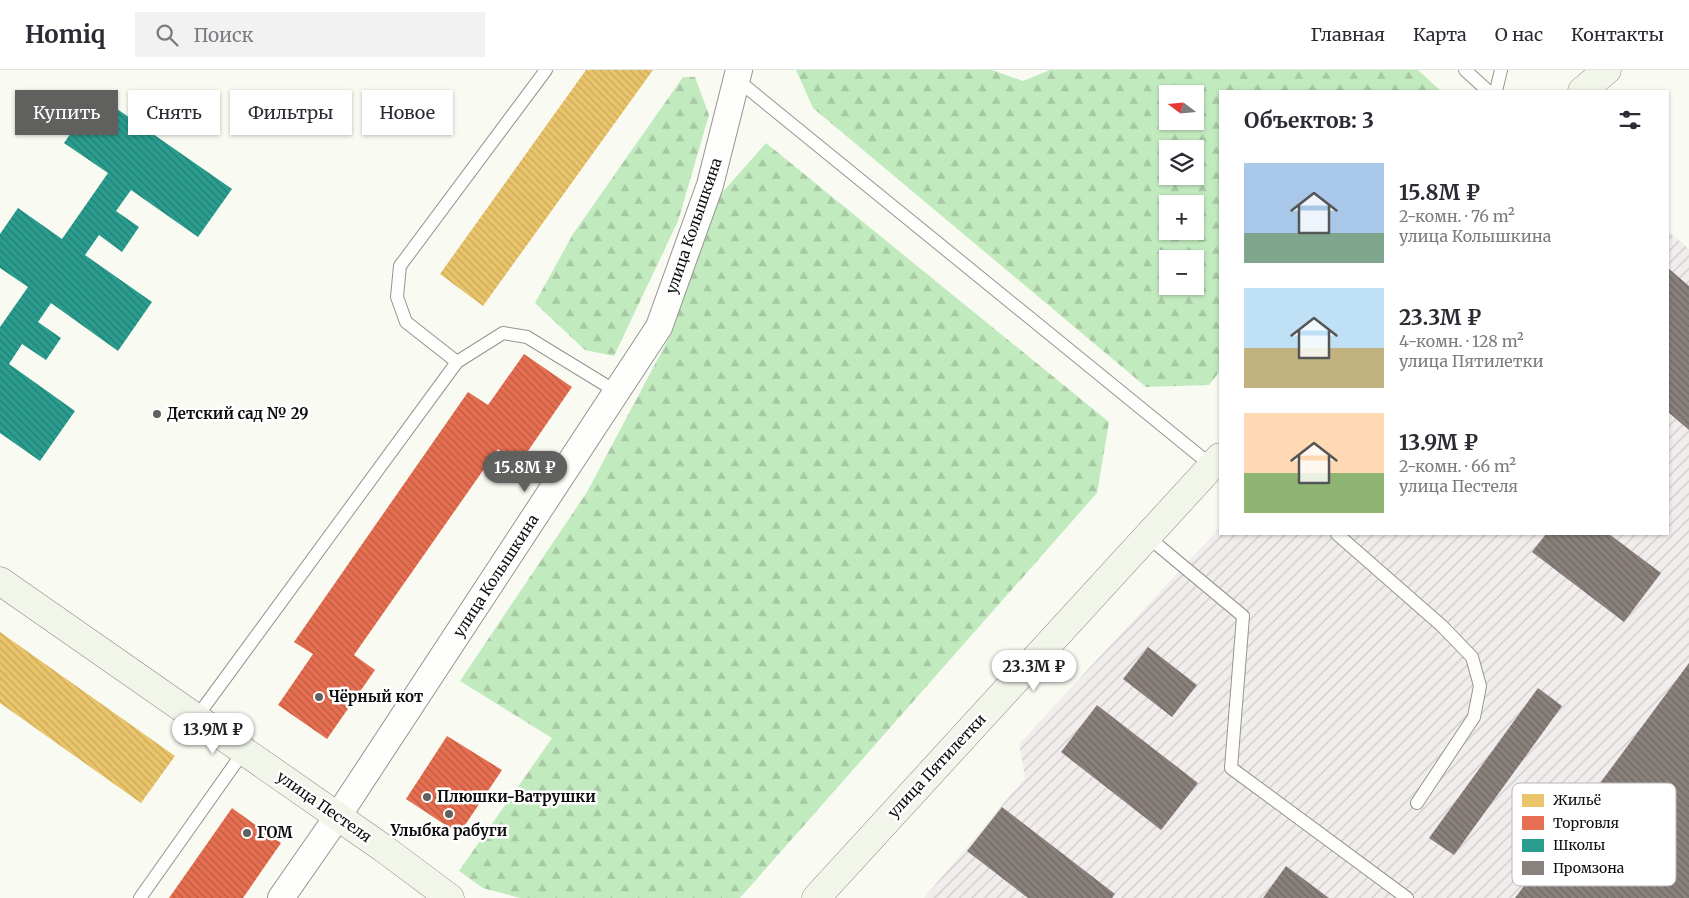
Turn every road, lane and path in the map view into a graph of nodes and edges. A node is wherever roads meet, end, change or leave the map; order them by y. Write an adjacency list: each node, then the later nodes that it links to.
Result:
1 (546, 70): 9 (lane)
2 (1465, 70): 6 (lane)
3 (1501, 70): 7 (lane)
4 (1607, 70): 8 (main road)
5 (736, 74): 10 (street, улица Колышкина); 11 (lane)
6 (1487, 90)
7 (1496, 90)
8 (1583, 90)
9 (456, 362): 10 (lane); 15 (lane)
10 (617, 392): 18 (street, улица Колышкина)
11 (1216, 461): 13 (main road, улица Пятилетки)
12 (1338, 535): 17 (lane)
13 (1148, 536): 22 (main road, улица Пятилетки); 23 (lane)
14 (0, 581): 15 (main road, улица Пестеля)
15 (196, 718): 16 (main road, улица Пестеля)
16 (244, 751): 18 (main road, улица Пестеля); 19 (lane)
17 (1417, 803)
18 (338, 816): 20 (street, улица Колышкина); 21 (main road, улица Пестеля)
19 (140, 898)
20 (281, 898)
21 (450, 898)
22 (816, 898)
23 (1407, 898)

